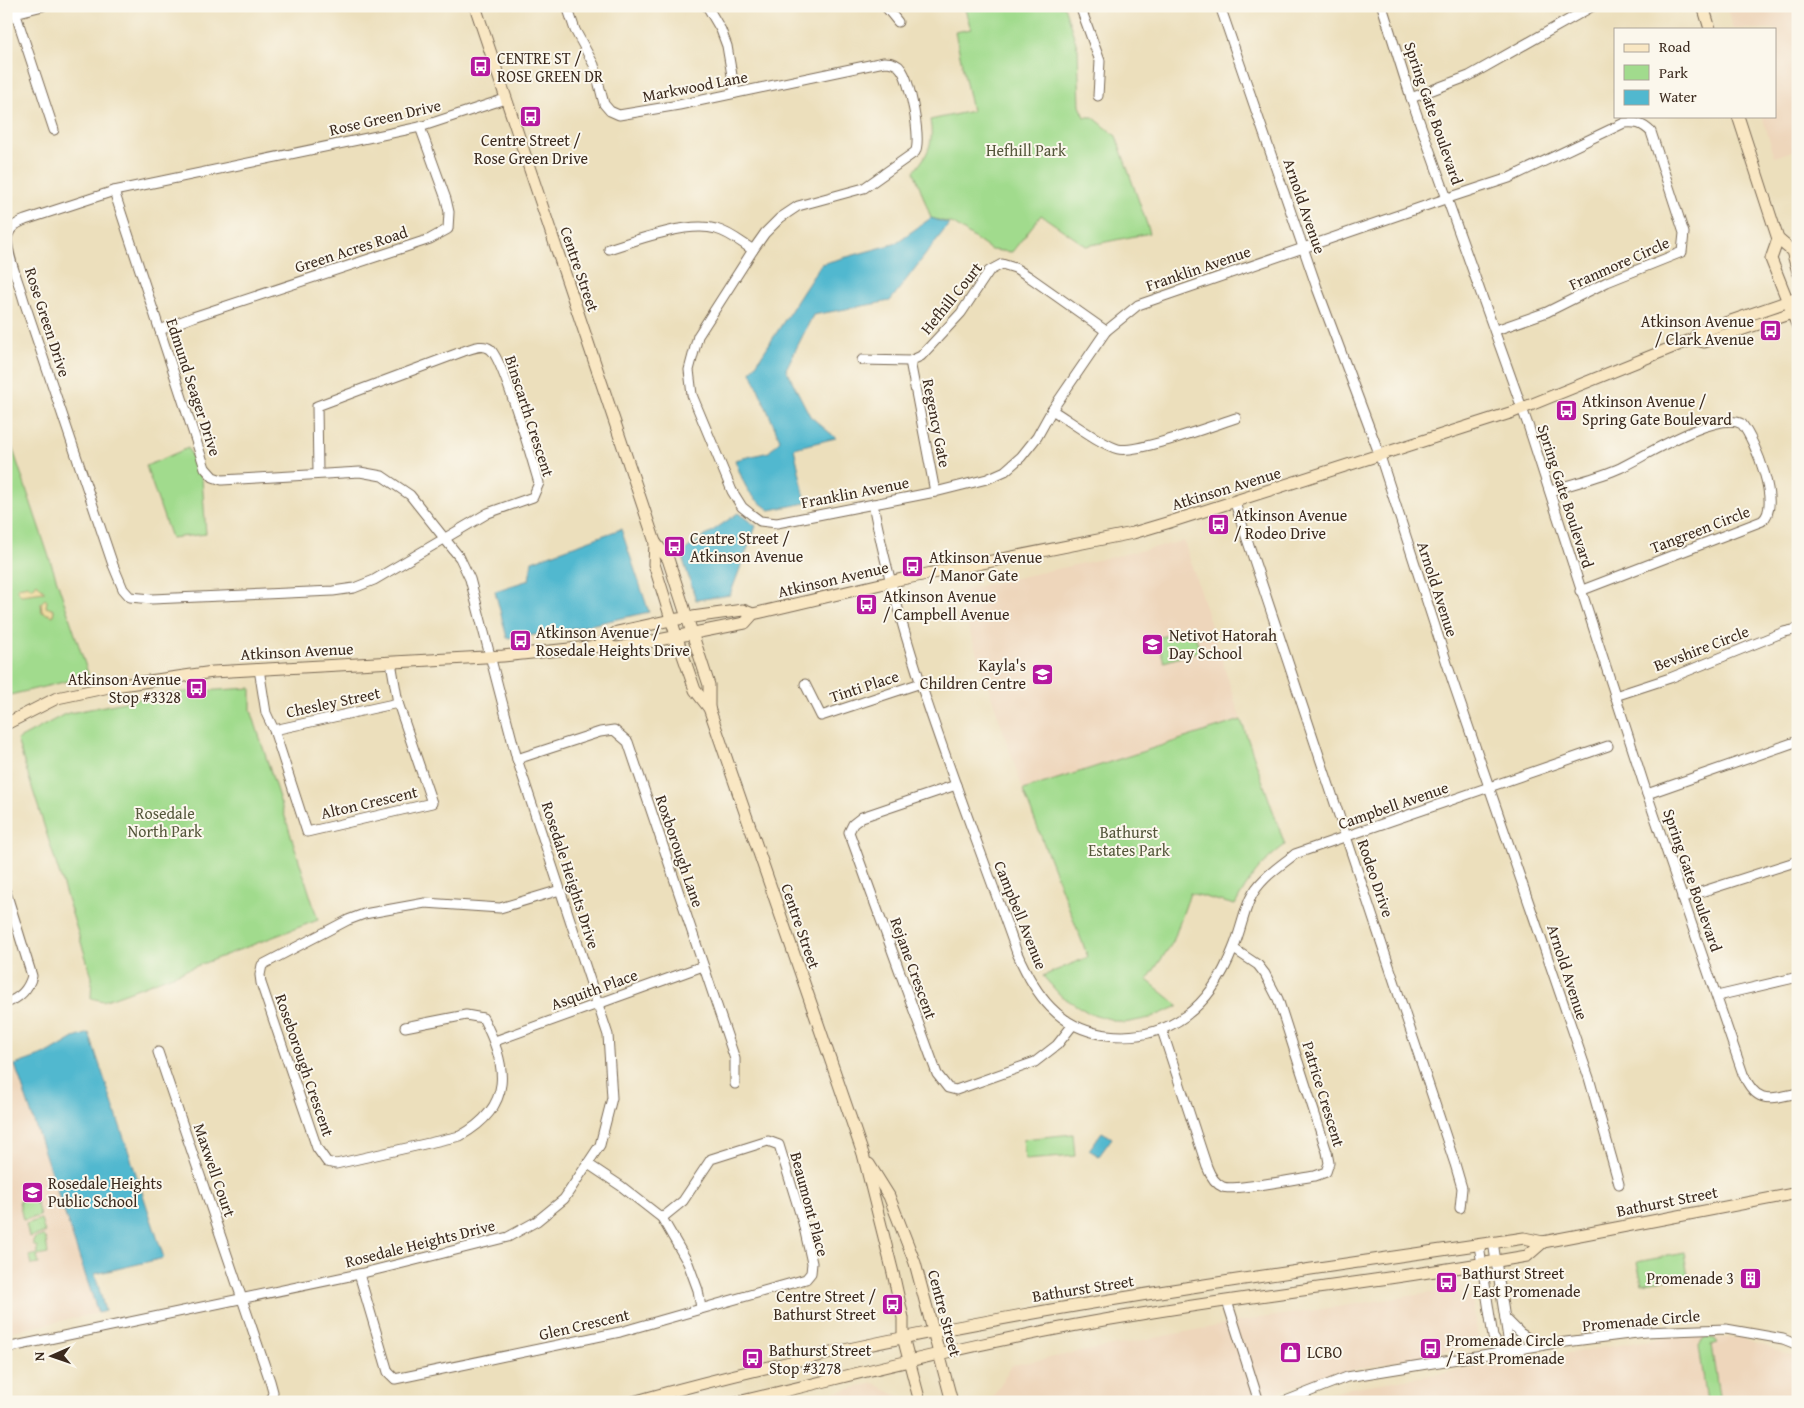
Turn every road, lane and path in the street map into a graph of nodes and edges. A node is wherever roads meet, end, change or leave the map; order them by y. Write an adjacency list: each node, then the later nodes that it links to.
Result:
1 (43, 6): 11 (street)
2 (475, 6): 18 (main road, Centre Street)
3 (567, 6): 15 (street, Markwood Lane)
4 (707, 6): 15 (street)
5 (885, 6): 12 (street)
6 (1080, 6): 16 (street)
7 (1220, 6): 25 (street, Arnold Avenue)
8 (1382, 6): 17 (street, Spring Gate Boulevard)
9 (1593, 6): 17 (street)
10 (1703, 6): 13 (main road)
11 (14, 9): 21 (street)
12 (898, 22)
13 (1710, 28)
14 (898, 66): 15 (street, Markwood Lane); 27 (street, Franklin Avenue)
15 (736, 93)
16 (1098, 96)
17 (1411, 98): 23 (street, Spring Gate Boulevard)
18 (505, 100): 20 (street, Rose Green Drive); 48 (main road, Centre Street)
19 (1739, 118): 24 (main road)
20 (420, 127): 22 (street, Rose Green Drive); 32 (street, Green Acres Road)
21 (54, 130)
22 (114, 191): 32 (street, Edmund Seager Drive); 47 (street, Rose Green Drive)
23 (1448, 198): 25 (street, Franklin Avenue); 33 (street, Spring Gate Boulevard); 33 (street, Franmore Circle)
24 (1778, 239): 28 (main road); 29 (main road)
25 (1303, 248): 34 (street, Franklin Avenue); 41 (street, Arnold Avenue)
26 (609, 249): 27 (street)
27 (753, 250): 46 (street, Franklin Avenue)
28 (1798, 272)
29 (1792, 299): 30 (main road); 35 (main road, Atkinson Avenue)
30 (1795, 312): 31 (main road); 35 (main road, Atkinson Avenue)
31 (1798, 327)
32 (160, 330): 42 (street, Edmund Seager Drive)
33 (1496, 330): 38 (street, Spring Gate Boulevard)
34 (1106, 331): 37 (street, Hefhill Court); 39 (street, Franklin Avenue)
35 (1693, 340): 38 (main road, Atkinson Avenue)
36 (862, 360): 37 (street)
37 (910, 360): 44 (street, Regency Gate)
38 (1523, 409): 41 (main road, Atkinson Avenue); 43 (street, Spring Gate Boulevard)
39 (1052, 410): 40 (street); 44 (street, Franklin Avenue)
40 (1236, 418)
41 (1380, 456): 45 (main road, Atkinson Avenue); 72 (street, Arnold Avenue)
42 (318, 473): 47 (street, Edmund Seager Drive); 47 (street, Binscarth Crescent)
43 (1551, 491): 50 (street, Spring Gate Boulevard); 50 (street, Tangreen Circle)
44 (935, 492): 46 (street, Franklin Avenue)
45 (1235, 503): 49 (main road, Atkinson Avenue); 74 (street, Rodeo Drive)
46 (873, 504): 49 (street, Campbell Avenue)
47 (445, 538): 58 (street, Edmund Seager Drive)
48 (655, 542): 52 (main road, Centre Street); 53 (main road, Centre Street)
49 (890, 583): 51 (main road, Atkinson Avenue); 61 (street, Campbell Avenue)
50 (1580, 591): 63 (street, Spring Gate Boulevard)
51 (753, 614): 52 (main road, Atkinson Avenue); 55 (main road, Atkinson Avenue)
52 (687, 618): 53 (main road, Atkinson Avenue); 55 (main road, Centre Street)
53 (671, 620): 56 (main road, Centre Street); 57 (main road, Atkinson Avenue)
54 (1798, 629): 63 (street, Bevshire Circle)
55 (692, 633): 56 (main road, Atkinson Avenue); 65 (main road, Centre Street)
56 (676, 635): 57 (main road, Atkinson Avenue); 65 (main road, Centre Street)
57 (598, 646): 58 (main road, Atkinson Avenue)
58 (491, 657): 59 (main road, Atkinson Avenue); 70 (street, Rosedale Heights Drive)
59 (391, 662): 60 (main road, Atkinson Avenue); 64 (street, Alton Crescent)
60 (259, 669): 66 (main road, Atkinson Avenue); 67 (street, Alton Crescent)
61 (921, 683): 62 (street, Tinti Place); 71 (street, Campbell Avenue)
62 (805, 684)
63 (1615, 696): 73 (street, Spring Gate Boulevard)
64 (398, 703): 67 (street, Chesley Street); 67 (street, Alton Crescent)
65 (709, 708): 92 (main road, Centre Street)
66 (6, 724)
67 (274, 730)
68 (1798, 742): 73 (street)
69 (1608, 746): 72 (street, Campbell Avenue)
70 (517, 759): 76 (street, Rosedale Heights Drive); 80 (street, Roxborough Lane)
71 (956, 785): 85 (street, Campbell Avenue); 85 (street, Rejane Crescent)
72 (1489, 787): 74 (street, Campbell Avenue); 94 (street, Arnold Avenue)
73 (1647, 794): 78 (street, Spring Gate Boulevard)
74 (1346, 838): 79 (street, Campbell Avenue); 96 (street, Rodeo Drive)
75 (1798, 861): 78 (street)
76 (560, 890): 83 (street, Rosedale Heights Drive); 88 (street, Roseborough Crescent)
77 (6, 892): 84 (street)
78 (1682, 898): 82 (street, Spring Gate Boulevard)
79 (1234, 949): 87 (street, Campbell Avenue); 87 (street, Patrice Crescent)
80 (703, 966): 83 (street, Asquith Place); 90 (street, Roxborough Lane)
81 (1798, 977): 82 (street)
82 (1717, 996): 91 (street, Spring Gate Boulevard)
83 (598, 1002): 88 (street, Asquith Place); 93 (street, Rosedale Heights Drive)
84 (6, 1003)
85 (1072, 1026): 87 (street, Campbell Avenue)
86 (405, 1027): 88 (street, Roseborough Crescent)
87 (1162, 1030)
88 (496, 1041)
89 (158, 1052): 104 (street, Maxwell Court)
90 (735, 1084)
91 (1798, 1093)
92 (863, 1154): 108 (main road, Centre Street); 109 (main road, Centre Street)
93 (588, 1164): 97 (street); 103 (street, Rosedale Heights Drive)
94 (1619, 1184)
95 (1798, 1193): 99 (main road, Bathurst Street)
96 (1460, 1208)
97 (662, 1218): 106 (street); 106 (street, Beaumont Place)
98 (1493, 1242): 99 (main road, Bathurst Street); 100 (main road, Bathurst Street); 101 (street)
99 (1543, 1242): 101 (main road, Bathurst Street)
100 (1478, 1245): 102 (street); 108 (main road, Bathurst Street)
101 (1495, 1262): 102 (main road, Bathurst Street); 107 (street)
102 (1482, 1264): 105 (main road, Bathurst Street); 113 (street)
103 (359, 1274): 104 (street, Rosedale Heights Drive); 106 (street, Glen Crescent)
104 (243, 1297): 112 (street, Rosedale Heights Drive); 116 (street, Maxwell Court)
105 (1227, 1301): 114 (main road, Bathurst Street); 121 (street)
106 (702, 1308)
107 (1505, 1318): 111 (street); 113 (street)
108 (933, 1332): 109 (main road, Bathurst Street); 114 (main road, Centre Street)
109 (903, 1337): 115 (main road, Centre Street); 117 (main road, Bathurst Street)
110 (1798, 1345): 111 (street, Promenade Circle)
111 (1541, 1346): 113 (street, Promenade Circle)
112 (6, 1348)
113 (1503, 1352): 122 (street, Promenade Circle)
114 (939, 1354): 115 (main road, Bathurst Street); 120 (main road, Centre Street)
115 (909, 1361): 118 (main road, Bathurst Street); 119 (main road, Centre Street)
116 (271, 1402)
117 (633, 1402)
118 (738, 1402)
119 (920, 1402)
120 (952, 1402)
121 (1259, 1402)
122 (1283, 1402)

